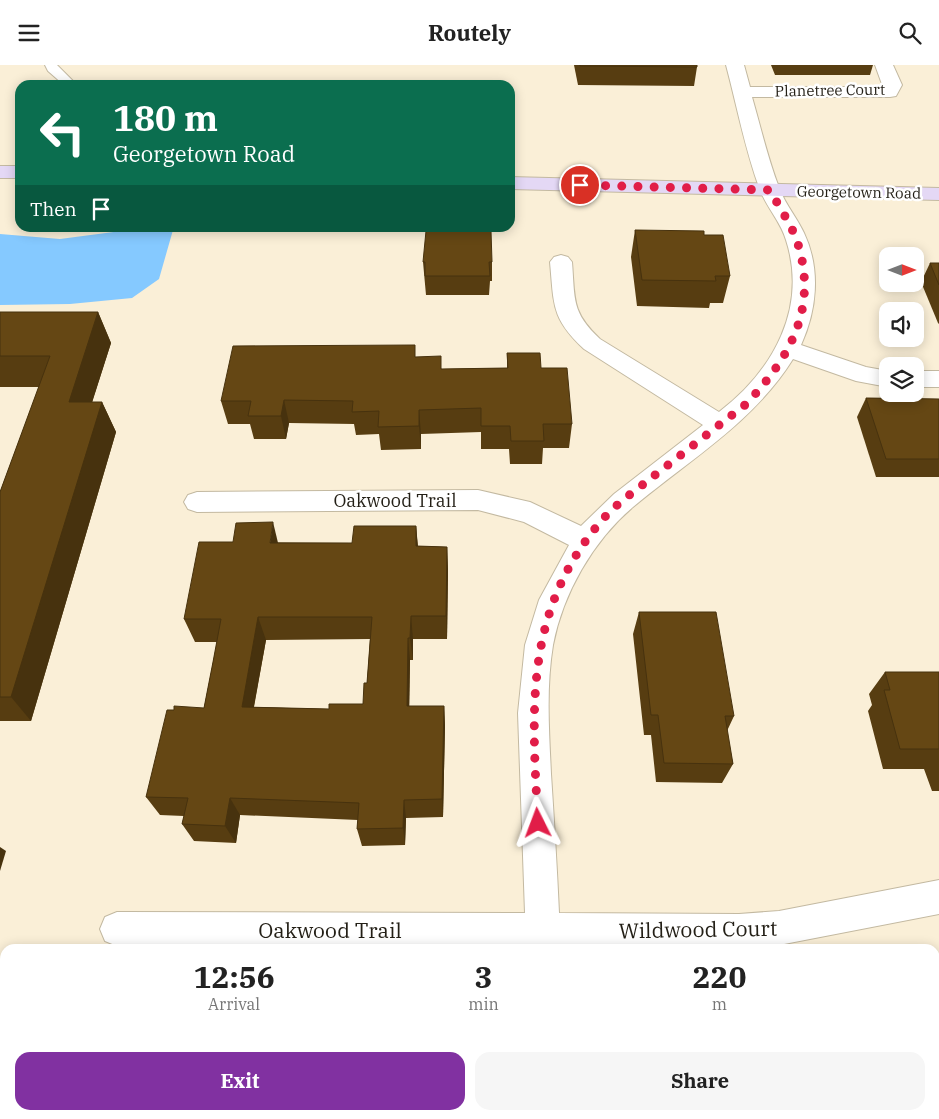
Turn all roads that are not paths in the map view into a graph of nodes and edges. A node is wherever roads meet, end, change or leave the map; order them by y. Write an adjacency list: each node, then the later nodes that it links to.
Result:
1 (51, 65): 4 (lane)
2 (735, 65): 5 (street)
3 (884, 65): 5 (street, Planetree Court)
4 (65, 80)
5 (742, 92): 9 (street)
6 (0, 172): 7 (main road)
7 (15, 172)
8 (515, 183): 9 (main road, Georgetown Road)
9 (770, 190): 10 (main road, Georgetown Road); 12 (street)
10 (939, 194)
11 (562, 262): 16 (street)
12 (789, 349): 13 (street); 16 (street)
13 (879, 378)
14 (924, 379): 15 (street)
15 (939, 379)
16 (720, 424): 18 (street)
17 (197, 502): 18 (street, Oakwood Trail)
18 (584, 541): 21 (street)
19 (939, 897): 21 (street, Wildwood Court)
20 (117, 929): 21 (street, Oakwood Trail)
21 (544, 940)

